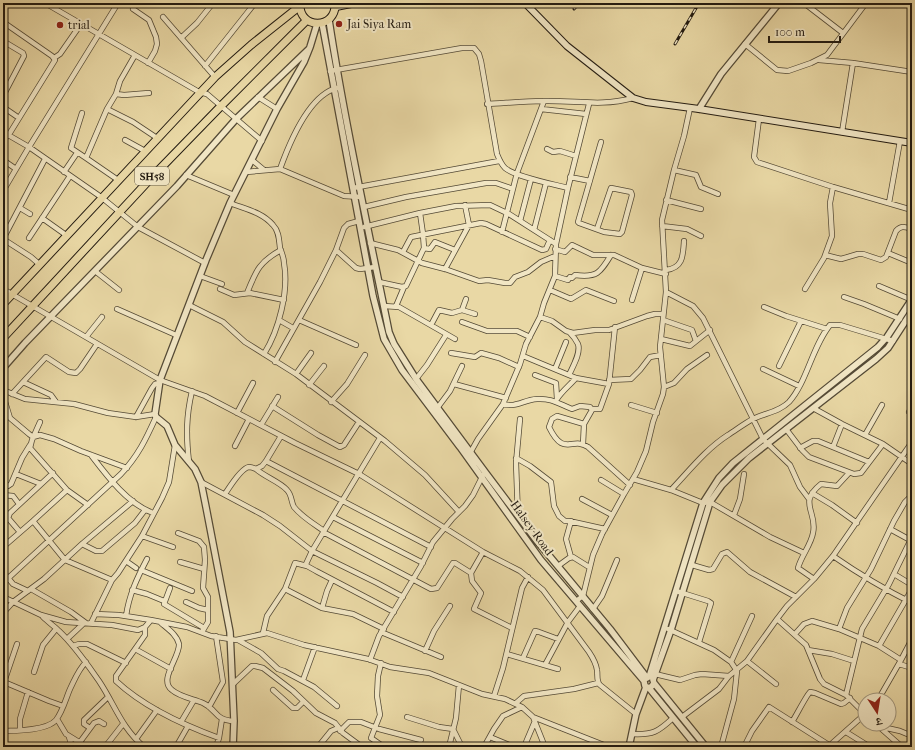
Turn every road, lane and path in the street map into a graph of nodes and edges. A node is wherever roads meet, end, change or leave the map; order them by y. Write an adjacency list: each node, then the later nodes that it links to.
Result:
1 (45, 3): 18 (street)
2 (118, 3): 20 (street)
3 (213, 3): 21 (street)
4 (255, 3): 30 (street)
5 (356, 3): 11 (main road)
6 (525, 3): 42 (main road)
7 (779, 3): 23 (street)
8 (804, 3): 19 (street)
9 (866, 3): 19 (street)
10 (300, 4): 14 (main road, SH58); 35 (main road, SH58)
11 (335, 5): 15 (main road)
12 (133, 9): 28 (street)
13 (163, 16): 21 (street)
14 (307, 20): 17 (main road); 46 (main road, SH58)
15 (329, 20): 17 (main road); 32 (street)
16 (3, 22): 26 (street)
17 (319, 23): 24 (street); 33 (street)
18 (80, 24): 20 (street); 26 (street)
19 (844, 33): 27 (street)
20 (99, 34): 25 (street); 67 (street)
21 (181, 38): 30 (street)
22 (3, 41): 40 (street)
23 (745, 44): 27 (street); 52 (street)
24 (310, 47): 41 (street); 50 (street)
25 (135, 55): 28 (street); 39 (street)
26 (54, 58): 55 (street)
27 (819, 60): 29 (street)
28 (148, 63): 37 (street)
29 (853, 63): 34 (street); 59 (street)
30 (204, 66): 35 (street)
31 (912, 66): 34 (street)
32 (337, 70): 33 (street); 36 (street); 44 (street)
33 (330, 71): 36 (street)
34 (911, 72)
35 (214, 77): 37 (main road, SH58)
36 (337, 89): 68 (street); 79 (street)
37 (200, 92): 46 (street); 61 (main road, SH58)
38 (149, 93): 39 (street)
39 (116, 94): 49 (street)
40 (3, 96)
41 (258, 97): 50 (street); 56 (street)
42 (633, 98): 45 (street); 48 (main road)
43 (544, 100): 44 (street); 45 (street); 51 (street)
44 (487, 104): 77 (street)
45 (589, 104): 54 (street)
46 (220, 106): 56 (street); 111 (main road, SH58)
47 (3, 107): 55 (street)
48 (690, 108): 52 (main road); 81 (street)
49 (106, 109): 61 (street); 74 (street)
50 (277, 109): 63 (street)
51 (541, 109): 54 (street); 84 (street)
52 (699, 110): 57 (main road)
53 (82, 113): 71 (street)
54 (586, 114): 72 (street)
55 (19, 118): 60 (street)
56 (236, 119): 63 (street); 85 (street)
57 (759, 119): 59 (main road); 93 (street)
58 (3, 132): 60 (street)
59 (842, 132): 64 (main road)
60 (8, 136): 67 (street)
61 (157, 138): 70 (main road, SH58)
62 (125, 140): 70 (street)
63 (262, 141): 76 (street)
64 (900, 141): 66 (main road); 105 (street)
65 (601, 142): 90 (street)
66 (912, 143)
67 (29, 147): 73 (street); 78 (street)
68 (348, 148): 92 (street); 94 (street, Halsey Road)
69 (547, 149): 72 (street)
70 (145, 151): 89 (main road, SH58)
71 (77, 153): 74 (street); 82 (street)
72 (576, 156): 87 (street)
73 (46, 158): 82 (street); 108 (street)
74 (86, 158): 89 (street)
75 (3, 160): 78 (street)
76 (252, 160): 80 (street); 83 (street)
77 (499, 161): 84 (street); 92 (street)
78 (16, 169): 97 (street)
79 (280, 169): 80 (street); 101 (street)
80 (264, 170): 83 (street)
81 (674, 170): 98 (street); 103 (street)
82 (64, 172): 86 (street)
83 (246, 172): 99 (street)
84 (517, 174): 88 (street); 96 (street)
85 (186, 175): 99 (street); 121 (street)
86 (70, 176): 100 (street); 115 (street)
87 (570, 177): 90 (street); 95 (street)
88 (531, 179): 91 (street); 117 (street)
89 (118, 180): 100 (main road, SH58)
90 (590, 181): 123 (street)
91 (546, 183): 95 (street); 125 (street)
92 (359, 187): 94 (street); 102 (street)
93 (833, 187): 105 (street); 144 (street)
94 (353, 188): 101 (street, Halsey Road)
95 (568, 188): 135 (street)
96 (513, 189): 107 (street); 113 (street)
97 (3, 191)
98 (718, 194)
99 (234, 195): 104 (street)
100 (101, 197): 111 (street); 128 (main road, SH58)
101 (355, 197): 102 (street); 116 (street, Halsey Road)
102 (361, 197): 107 (street)
103 (666, 200): 109 (street); 120 (street)
104 (230, 203): 137 (street); 147 (street)
105 (889, 203): 110 (street)
106 (466, 205): 112 (street); 113 (street); 118 (street)
107 (364, 207): 119 (street)
108 (20, 208): 114 (street); 131 (street)
109 (701, 209)
110 (912, 210)
111 (119, 212): 121 (street); 178 (main road, SH58)
112 (420, 213): 119 (street); 127 (street)
113 (507, 213): 117 (street); 126 (street)
114 (30, 214)
115 (42, 218): 128 (street); 130 (street)
116 (359, 221): 122 (street, Halsey Road); 138 (street)
117 (520, 221): 125 (street)
118 (469, 225): 126 (street); 127 (street); 139 (street)
119 (368, 226): 122 (street); 134 (street)
120 (662, 226): 129 (street); 155 (street)
121 (138, 227): 147 (street); 154 (street)
122 (360, 228): 151 (street, Halsey Road)
123 (597, 229): 123 (street)
124 (912, 229): 142 (street)
125 (534, 230): 132 (street)
126 (502, 232): 132 (street)
127 (423, 234): 136 (street); 141 (street)
128 (66, 235): 149 (main road, SH58)
129 (701, 236)
130 (29, 238)
131 (3, 239): 149 (street)
132 (550, 240): 135 (street)
133 (684, 241): 155 (street)
134 (370, 243): 141 (street); 150 (street)
135 (556, 244): 140 (street)
136 (424, 248): 139 (street); 146 (street)
137 (281, 250): 166 (street); 172 (street)
138 (336, 250): 151 (street); 191 (street)
139 (456, 250): 153 (street)
140 (555, 250): 143 (street); 145 (street)
141 (403, 252): 146 (street)
142 (888, 253): 144 (street); 148 (street)
143 (610, 255): 152 (street); 157 (street)
144 (825, 255): 162 (street)
145 (555, 256): 153 (street); 157 (street)
146 (417, 260): 153 (street); 160 (street)
147 (205, 263): 156 (street)
148 (912, 263)
149 (39, 264): 167 (main road, SH58)
150 (375, 266): 151 (street); 158 (street)
151 (368, 268): 169 (street, Halsey Road)
152 (642, 268): 155 (street); 173 (street)
153 (446, 269)
154 (95, 271): 163 (street); 187 (street)
155 (666, 272): 165 (street)
156 (200, 276): 166 (street); 177 (street)
157 (555, 276): 164 (street)
158 (379, 282): 160 (street); 168 (street)
159 (879, 286): 174 (street)
160 (404, 287): 180 (street)
161 (3, 289): 167 (street)
162 (805, 289)
163 (119, 290)
164 (550, 290): 175 (street); 189 (street)
165 (666, 292): 185 (street); 201 (street)
166 (247, 293): 172 (street)
167 (12, 294): 176 (main road, SH58); 178 (street)
168 (381, 295): 169 (street); 179 (street)
169 (373, 296): 217 (street, Halsey Road)
170 (844, 297): 193 (street)
171 (466, 298): 183 (street)
172 (284, 300): 190 (street)
173 (632, 300)
174 (912, 300): 193 (street)
175 (614, 301)
176 (3, 304)
177 (189, 305): 203 (street); 220 (street)
178 (32, 306): 187 (street); 207 (main road, SH58)
179 (384, 306): 180 (street); 215 (street)
180 (396, 306): 196 (street)
181 (764, 308): 194 (street)
182 (117, 309): 203 (street)
183 (462, 310): 184 (street); 196 (street)
184 (476, 314)
185 (663, 314): 192 (street); 198 (street)
186 (911, 314): 197 (street)
187 (51, 317): 205 (street); 230 (street)
188 (102, 317): 205 (street)
189 (540, 317): 202 (street); 206 (street)
190 (278, 320): 199 (street); 220 (street)
191 (299, 320): 199 (street); 216 (street)
192 (663, 320): 209 (street); 211 (street)
193 (899, 320): 197 (street); 210 (street)
194 (801, 321): 200 (street); 229 (street)
195 (462, 322): 206 (street)
196 (431, 325): 204 (street)
197 (904, 325): 212 (street)
198 (615, 327): 202 (street); 240 (street)
199 (294, 328): 225 (street)
200 (827, 328): 210 (street); 244 (street)
201 (710, 330): 211 (street); 276 (street)
202 (570, 333): 235 (street)
203 (176, 335): 237 (street)
204 (446, 335): 208 (street); 238 (street)
205 (86, 337): 214 (street)
206 (530, 337): 224 (street)
207 (3, 338)
208 (455, 339)
209 (661, 339): 211 (street); 222 (street)
210 (886, 339): 212 (street); 252 (street)
211 (696, 341)
212 (893, 341): 257 (street)
213 (566, 342): 231 (street)
214 (97, 344): 237 (street); 239 (street)
215 (394, 344): 217 (street); 238 (street)
216 (356, 345)
217 (388, 347): 246 (street, Halsey Road)
218 (311, 353): 233 (street)
219 (451, 353): 228 (street)
220 (264, 354): 225 (street)
221 (365, 355): 256 (street)
222 (661, 355): 240 (street); 245 (street)
223 (706, 355): 245 (street)
224 (523, 356): 228 (street); 231 (street)
225 (275, 362): 233 (street)
226 (324, 366): 243 (street)
227 (462, 366): 242 (street)
228 (519, 366): 253 (street)
229 (779, 366)
230 (3, 368)
231 (555, 369): 235 (street)
232 (763, 369): 244 (street)
233 (296, 374): 243 (street)
234 (535, 374): 254 (street)
235 (569, 375): 236 (street)
236 (576, 378): 240 (street); 254 (street)
237 (159, 381): 248 (street); 272 (street); 273 (street)
238 (418, 381): 246 (street); 264 (street)
239 (23, 382): 249 (street); 255 (street)
240 (609, 382): 267 (street)
241 (253, 383): 269 (street)
242 (454, 384): 253 (street); 264 (street)
243 (309, 385): 256 (street)
244 (799, 386): 276 (street)
245 (664, 387): 270 (street)
246 (414, 388): 283 (street, Halsey Road)
247 (3, 390): 249 (street)
248 (192, 391): 269 (street); 304 (street)
249 (12, 394): 255 (street)
250 (3, 395): 259 (street)
251 (278, 397): 262 (street)
252 (816, 397): 257 (street); 265 (street)
253 (506, 398): 258 (street)
254 (557, 400): 258 (street); 267 (street)
255 (56, 402): 273 (street)
256 (331, 402): 279 (street)
257 (820, 403): 266 (street)
258 (503, 404): 298 (street)
259 (4, 405): 287 (street)
260 (631, 405): 270 (street)
261 (882, 405): 285 (street)
262 (272, 406): 279 (street); 282 (street)
263 (912, 406): 268 (street)
264 (438, 407): 277 (street)
265 (803, 408): 271 (street); 289 (street)
266 (813, 408): 271 (street); 281 (street)
267 (592, 409): 280 (street)
268 (909, 412)
269 (237, 413): 274 (street)
270 (657, 413): 316 (street)
271 (807, 413): 284 (street)
272 (156, 415): 273 (street); 294 (street); 307 (street)
273 (136, 417)
274 (249, 419): 282 (street); 295 (street)
275 (520, 419): 302 (street)
276 (753, 419): 289 (street); 324 (street)
277 (448, 421): 283 (street); 298 (street)
278 (40, 422): 287 (street)
279 (359, 422): 288 (street)
280 (584, 424): 291 (street); 291 (street)
281 (842, 424): 285 (street); 296 (street)
282 (261, 425): 286 (street)
283 (442, 425): 300 (street, Halsey Road)
284 (786, 429): 289 (street); 297 (street)
285 (865, 435): 292 (street)
286 (281, 436): 303 (street); 313 (street)
287 (33, 437): 293 (street); 299 (street)
288 (380, 438): 313 (street); 339 (street)
289 (765, 441): 330 (street); 334 (street); 335 (street)
290 (912, 442): 301 (street)
291 (583, 444): 321 (street)
292 (884, 444): 301 (street); 305 (street)
293 (30, 445): 311 (street); 312 (street)
294 (174, 445): 304 (street); 340 (street)
295 (235, 446)
296 (833, 447): 297 (street); 305 (street)
297 (800, 448): 310 (street)
298 (472, 452): 300 (street); 309 (street)
299 (91, 455): 307 (street); 318 (street)
300 (467, 457): 315 (street, Halsey Road)
301 (903, 457): 306 (street); 347 (street)
302 (516, 458): 343 (street); 346 (street)
303 (266, 461): 308 (street); 333 (street)
304 (189, 462): 319 (street)
305 (869, 462): 310 (street)
306 (912, 464)
307 (127, 468): 318 (street)
308 (256, 469): 327 (street); 352 (street)
309 (485, 472): 315 (street); 343 (street)
310 (849, 472): 325 (street)
311 (53, 473): 320 (street); 323 (street)
312 (16, 474): 320 (street); 322 (street)
313 (359, 474): 333 (street); 348 (street)
314 (744, 474): 342 (street)
315 (482, 478): 339 (street); 377 (street, Halsey Road)
316 (633, 479): 321 (street); 324 (street)
317 (601, 480): 328 (street)
318 (113, 482): 332 (street); 337 (street)
319 (201, 482): 327 (street); 447 (street)
320 (41, 484): 336 (street)
321 (630, 485): 328 (street)
322 (3, 486)
323 (67, 490): 337 (street); 345 (street)
324 (671, 490): 334 (street)
325 (812, 493): 330 (street); 347 (street)
326 (3, 494): 336 (street)
327 (225, 494): 361 (street)
328 (624, 494): 341 (street)
329 (912, 497): 350 (street)
330 (809, 499): 363 (street)
331 (582, 500): 341 (street)
332 (133, 501): 338 (street); 357 (street)
333 (342, 501): 344 (street); 360 (street)
334 (703, 502): 335 (street); 380 (street)
335 (710, 502): 342 (street); 373 (street)
336 (19, 504): 351 (street)
337 (88, 505): 356 (street)
338 (145, 510): 340 (street); 357 (street)
339 (459, 512): 348 (street)
340 (153, 513): 354 (street)
341 (612, 515): 349 (street)
342 (734, 515): 363 (street)
343 (518, 516): 372 (street)
344 (333, 517): 352 (street); 371 (street)
345 (33, 521): 351 (street); 356 (street)
346 (572, 521): 349 (street); 365 (street)
347 (857, 523): 364 (street)
348 (445, 528): 360 (street); 362 (street)
349 (605, 529): 375 (street)
350 (890, 529): 355 (street); 388 (street)
351 (20, 532): 358 (street)
352 (324, 532): 361 (street); 387 (street)
353 (178, 533): 378 (street)
354 (142, 536): 359 (street); 369 (street)
355 (911, 539): 384 (street)
356 (48, 540): 367 (street); 386 (street)
357 (82, 544): 367 (street)
358 (3, 547)
359 (172, 547)
360 (431, 547): 371 (street)
361 (312, 551): 374 (street); 405 (street)
362 (482, 552): 383 (street); 385 (street)
363 (804, 553): 391 (street)
364 (833, 556): 388 (street); 391 (street)
365 (571, 557): 372 (street); 375 (street)
366 (147, 559): 379 (street)
367 (65, 560): 389 (street); 397 (street)
368 (617, 560): 416 (street)
369 (126, 561): 376 (street); 389 (street)
370 (180, 562): 378 (street)
371 (423, 563): 387 (street)
372 (556, 564): 377 (street); 403 (street)
373 (692, 565): 382 (street); 406 (street)
374 (307, 566): 390 (street); 395 (street)
375 (590, 567): 403 (street)
376 (136, 568)
377 (548, 568): 409 (street, Halsey Road)
378 (204, 569): 417 (street)
379 (141, 570): 398 (street); 400 (street)
380 (683, 570): 382 (street); 401 (street)
381 (3, 572): 386 (street)
382 (689, 572): 402 (street)
383 (471, 573): 387 (street); 434 (street)
384 (894, 574): 393 (street); 399 (street)
385 (528, 577): 429 (street); 434 (street)
386 (8, 579): 392 (street); 397 (street)
387 (414, 579): 405 (street)
388 (866, 579): 399 (street); 437 (street)
389 (112, 580): 421 (street)
390 (332, 580): 415 (street); 418 (street)
391 (814, 580): 406 (street)
392 (3, 583)
393 (912, 585)
394 (170, 588): 408 (street)
395 (285, 589): 415 (street); 441 (street)
396 (912, 589): 407 (street)
397 (30, 590): 410 (street); 430 (street)
398 (132, 590): 408 (street); 424 (street)
399 (884, 590): 407 (street); 445 (street)
400 (192, 591)
401 (676, 591): 402 (street); 419 (street)
402 (683, 592): 422 (street); 451 (street)
403 (583, 596): 409 (street); 416 (street)
404 (3, 597): 410 (street)
405 (403, 597): 418 (street)
406 (796, 597): 426 (street)
407 (907, 600): 412 (street); 454 (street)
408 (164, 601): 438 (street)
409 (576, 601): 414 (street, Halsey Road)
410 (13, 602): 420 (street); 423 (street)
411 (186, 602): 417 (street)
412 (912, 602)
413 (450, 606): 457 (street)
414 (580, 606): 429 (street); 442 (street, Halsey Road)
415 (322, 608): 440 (street)
416 (594, 609): 436 (street)
417 (208, 610): 438 (street)
418 (394, 612): 440 (street)
419 (670, 612): 422 (street); 433 (street)
420 (3, 613)
421 (95, 614): 424 (street); 431 (street)
422 (676, 614): 439 (street)
423 (41, 615): 430 (street); 435 (street)
424 (126, 616): 427 (street)
425 (752, 616): 467 (street)
426 (777, 619): 443 (street); 463 (street)
427 (151, 620): 428 (street); 432 (street)
428 (160, 622): 438 (street); 472 (street)
429 (568, 622): 448 (street); 481 (street)
430 (85, 623): 431 (street); 446 (street)
431 (91, 623): 432 (street)
432 (146, 627): 456 (street)
433 (665, 627): 439 (street); 480 (street)
434 (512, 628): 459 (street)
435 (56, 629): 446 (street); 475 (street)
436 (610, 629): 442 (street); 480 (street)
437 (839, 629): 443 (street); 445 (street)
438 (203, 630): 444 (street)
439 (671, 630): 451 (street); 476 (street)
440 (383, 631): 457 (street); 462 (street)
441 (263, 633): 450 (street); 455 (street)
442 (604, 634): 480 (street, Halsey Road)
443 (795, 634): 458 (street)
444 (216, 636): 447 (street); 497 (street)
445 (859, 637): 454 (street); 464 (street)
446 (67, 639): 453 (street)
447 (231, 639): 450 (street); 482 (street)
448 (558, 639): 461 (street); 470 (street)
449 (912, 639): 468 (street)
450 (238, 640): 478 (street)
451 (699, 642): 467 (street)
452 (17, 644): 479 (street)
453 (73, 646): 465 (street); 466 (street)
454 (879, 646): 468 (street)
455 (315, 647): 462 (street); 478 (street)
456 (135, 649): 466 (street); 472 (street)
457 (425, 650): 460 (street)
458 (808, 650): 464 (street); 490 (street)
459 (507, 654): 461 (street); 488 (street)
460 (441, 657)
461 (524, 658): 470 (street)
462 (370, 660): 469 (street)
463 (747, 661): 474 (street); 483 (street)
464 (854, 661): 490 (street)
465 (86, 662): 489 (street); 494 (street)
466 (126, 662): 499 (street)
467 (731, 662): 474 (street)
468 (900, 662): 471 (street); 487 (street)
469 (381, 663): 484 (street); 515 (street)
470 (546, 665): 473 (street)
471 (912, 668)
472 (171, 669): 491 (street)
473 (558, 669)
474 (737, 670): 477 (street); 552 (street)
475 (34, 672)
476 (656, 674): 477 (street); 480 (street)
477 (729, 676): 502 (street)
478 (303, 680): 495 (street)
479 (4, 682): 486 (street)
480 (649, 682): 500 (street); 502 (street); 503 (street)
481 (598, 683): 493 (street); 500 (street)
482 (233, 684): 492 (street); 507 (street)
483 (776, 684)
484 (459, 685): 488 (street); 516 (street)
485 (273, 690): 492 (street)
486 (28, 692): 494 (street); 517 (street)
487 (883, 692)
488 (494, 696): 493 (street)
489 (108, 697): 512 (street); 514 (street)
490 (848, 697): 496 (street); 509 (street)
491 (194, 700): 497 (street); 508 (street)
492 (303, 702): 518 (street)
493 (516, 703): 498 (street)
494 (63, 706): 504 (street)
495 (337, 706)
496 (857, 706)
497 (209, 707): 506 (street)
498 (522, 707): 505 (street); 526 (street)
499 (157, 710): 508 (street); 528 (street)
500 (636, 714): 523 (street)
501 (407, 717): 516 (street)
502 (682, 717): 551 (street)
503 (673, 718): 523 (street); 550 (street)
504 (57, 719): 517 (street); 525 (street)
505 (534, 719): 546 (street); 547 (street); 548 (street)
506 (222, 720): 507 (street); 527 (street)
507 (234, 721): 538 (street)
508 (181, 722): 513 (street)
509 (792, 722): 553 (street); 554 (street)
510 (857, 722): 521 (street)
511 (104, 724): 514 (street)
512 (123, 724): 528 (street); 534 (street)
513 (188, 726): 527 (street); 536 (street)
514 (90, 728): 531 (street)
515 (375, 728): 518 (street); 530 (street); 541 (street)
516 (453, 729): 542 (street); 543 (street)
517 (20, 730): 520 (street)
518 (339, 730): 539 (street); 540 (street)
519 (897, 730): 524 (street)
520 (3, 731)
521 (846, 732): 554 (street); 555 (street)
522 (885, 732): 556 (street)
523 (632, 734): 549 (street)
524 (912, 736)
525 (69, 737): 531 (street); 532 (street)
526 (490, 737): 544 (street); 545 (street)
527 (219, 738): 537 (street)
528 (136, 739): 535 (street)
529 (912, 739): 557 (street)
530 (421, 740)
531 (80, 742): 533 (street)
532 (72, 747)
533 (87, 747)
534 (105, 747)
535 (144, 747)
536 (176, 747)
537 (216, 747)
538 (233, 747)
539 (318, 747)
540 (362, 747)
541 (384, 747)
542 (449, 747)
543 (462, 747)
544 (484, 747)
545 (514, 747)
546 (524, 747)
547 (545, 747)
548 (609, 747)
549 (629, 747)
550 (697, 747)
551 (706, 747)
552 (721, 747)
553 (744, 747)
554 (830, 747)
555 (870, 747)
556 (902, 747)
557 (907, 747)

